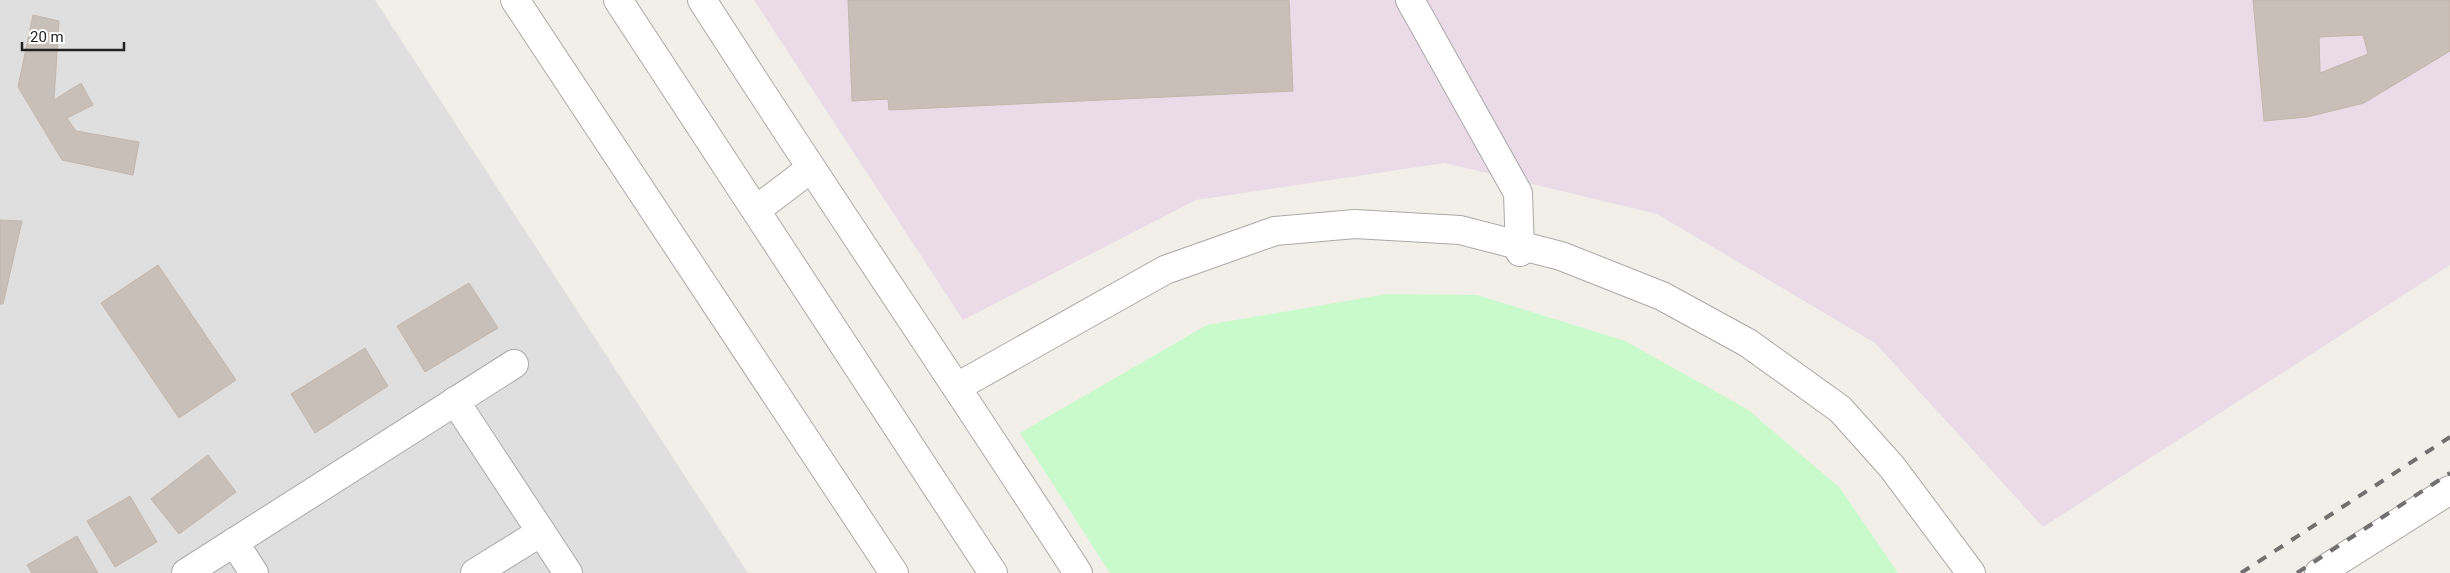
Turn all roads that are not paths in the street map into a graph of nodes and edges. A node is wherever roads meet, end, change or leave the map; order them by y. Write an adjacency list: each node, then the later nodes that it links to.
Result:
1 (515, 0): 18 (street)
2 (618, 0): 6 (street)
3 (702, 0): 5 (street)
4 (1410, 0): 7 (street)
5 (810, 169): 6 (street); 9 (street)
6 (756, 210): 19 (street)
7 (1520, 249): 9 (street); 21 (street)
8 (514, 364): 10 (street)
9 (957, 387): 20 (street)
10 (455, 401): 12 (street); 13 (street)
11 (2450, 490): 22 (street)
12 (541, 532): 16 (street); 17 (street)
13 (234, 542): 14 (street); 15 (street)
14 (186, 573)
15 (254, 573)
16 (475, 573)
17 (568, 573)
18 (894, 573)
19 (993, 573)
20 (1078, 573)
21 (1971, 573)
22 (2319, 573)

